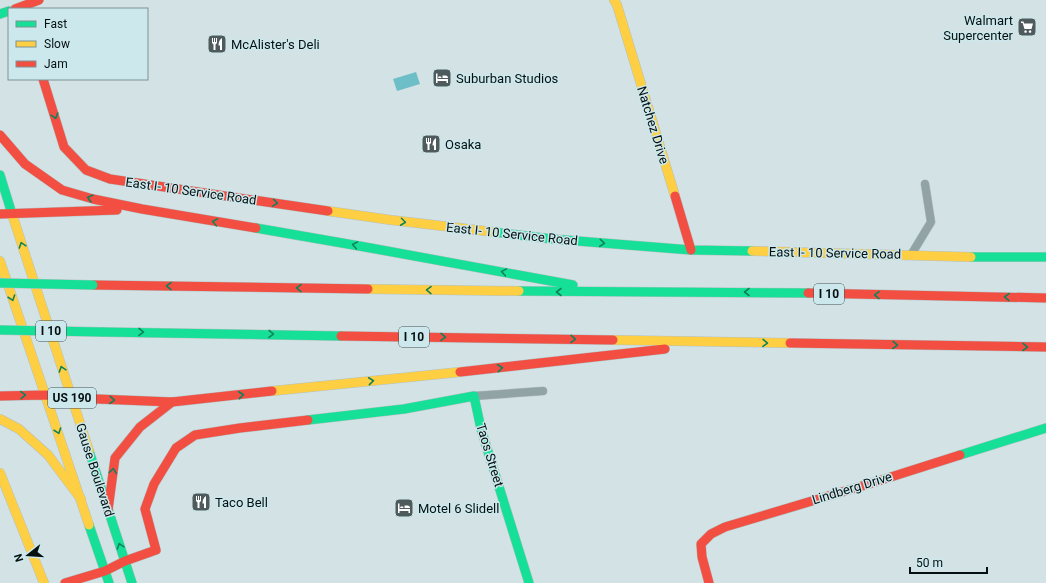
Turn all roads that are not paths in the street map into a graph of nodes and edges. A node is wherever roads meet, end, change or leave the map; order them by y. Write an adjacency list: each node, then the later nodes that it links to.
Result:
1 (39, 0): 3 (main road)
2 (614, 0): 11 (main road, Natchez Drive)
3 (19, 8)
4 (43, 80): 11 (main road, East I- 10 Service Road, one-way to 11)
5 (0, 135): 8 (main road, one-way to 5)
6 (0, 175): 10 (main road, Gause Boulevard / US 190)
7 (925, 184): 12 (street)
8 (142, 209): 10 (main road); 16 (main road, one-way to 8)
9 (0, 214): 10 (main road)
10 (12, 214): 25 (main road, Gause Boulevard / US 190, one-way to 10)
11 (691, 250): 12 (main road, East I- 10 Service Road)
12 (911, 255): 13 (main road, East I- 10 Service Road)
13 (1046, 257)
14 (0, 261): 22 (main road, Gause Boulevard / US 190, one-way to 22)
15 (0, 283): 16 (main road, I 10, one-way to 15, bridge)
16 (612, 292): 17 (main road, I 10, one-way to 16)
17 (1046, 298)
18 (0, 330): 19 (main road, I 10, one-way to 19, bridge)
19 (726, 342): 20 (main road, I 10, one-way to 20); 26 (main road, one-way to 19)
20 (1046, 347)
21 (543, 391): 24 (street)
22 (45, 394): 23 (main road, one-way to 22); 25 (main road); 30 (main road, Gause Boulevard / US 190, one-way to 30)
23 (0, 396)
24 (474, 396): 32 (main road); 38 (main road, Taos Street)
25 (72, 398): 26 (main road, one-way to 26); 31 (main road, Gause Boulevard / US 190)
26 (172, 402): 31 (main road, one-way to 26)
27 (0, 419): 30 (main road)
28 (1046, 428): 39 (main road, Lindberg Drive)
29 (0, 473): 34 (main road)
30 (81, 499): 33 (main road, Gause Boulevard / US 190)
31 (108, 510): 32 (main road, Gause Boulevard / US 190, one-way to 31)
32 (125, 561): 33 (main road); 37 (main road, Gause Boulevard / US 190)
33 (105, 571): 35 (main road); 36 (main road, Gause Boulevard / US 190)
34 (44, 583)
35 (65, 583)
36 (109, 583)
37 (132, 583)
38 (529, 583)
39 (709, 583)

